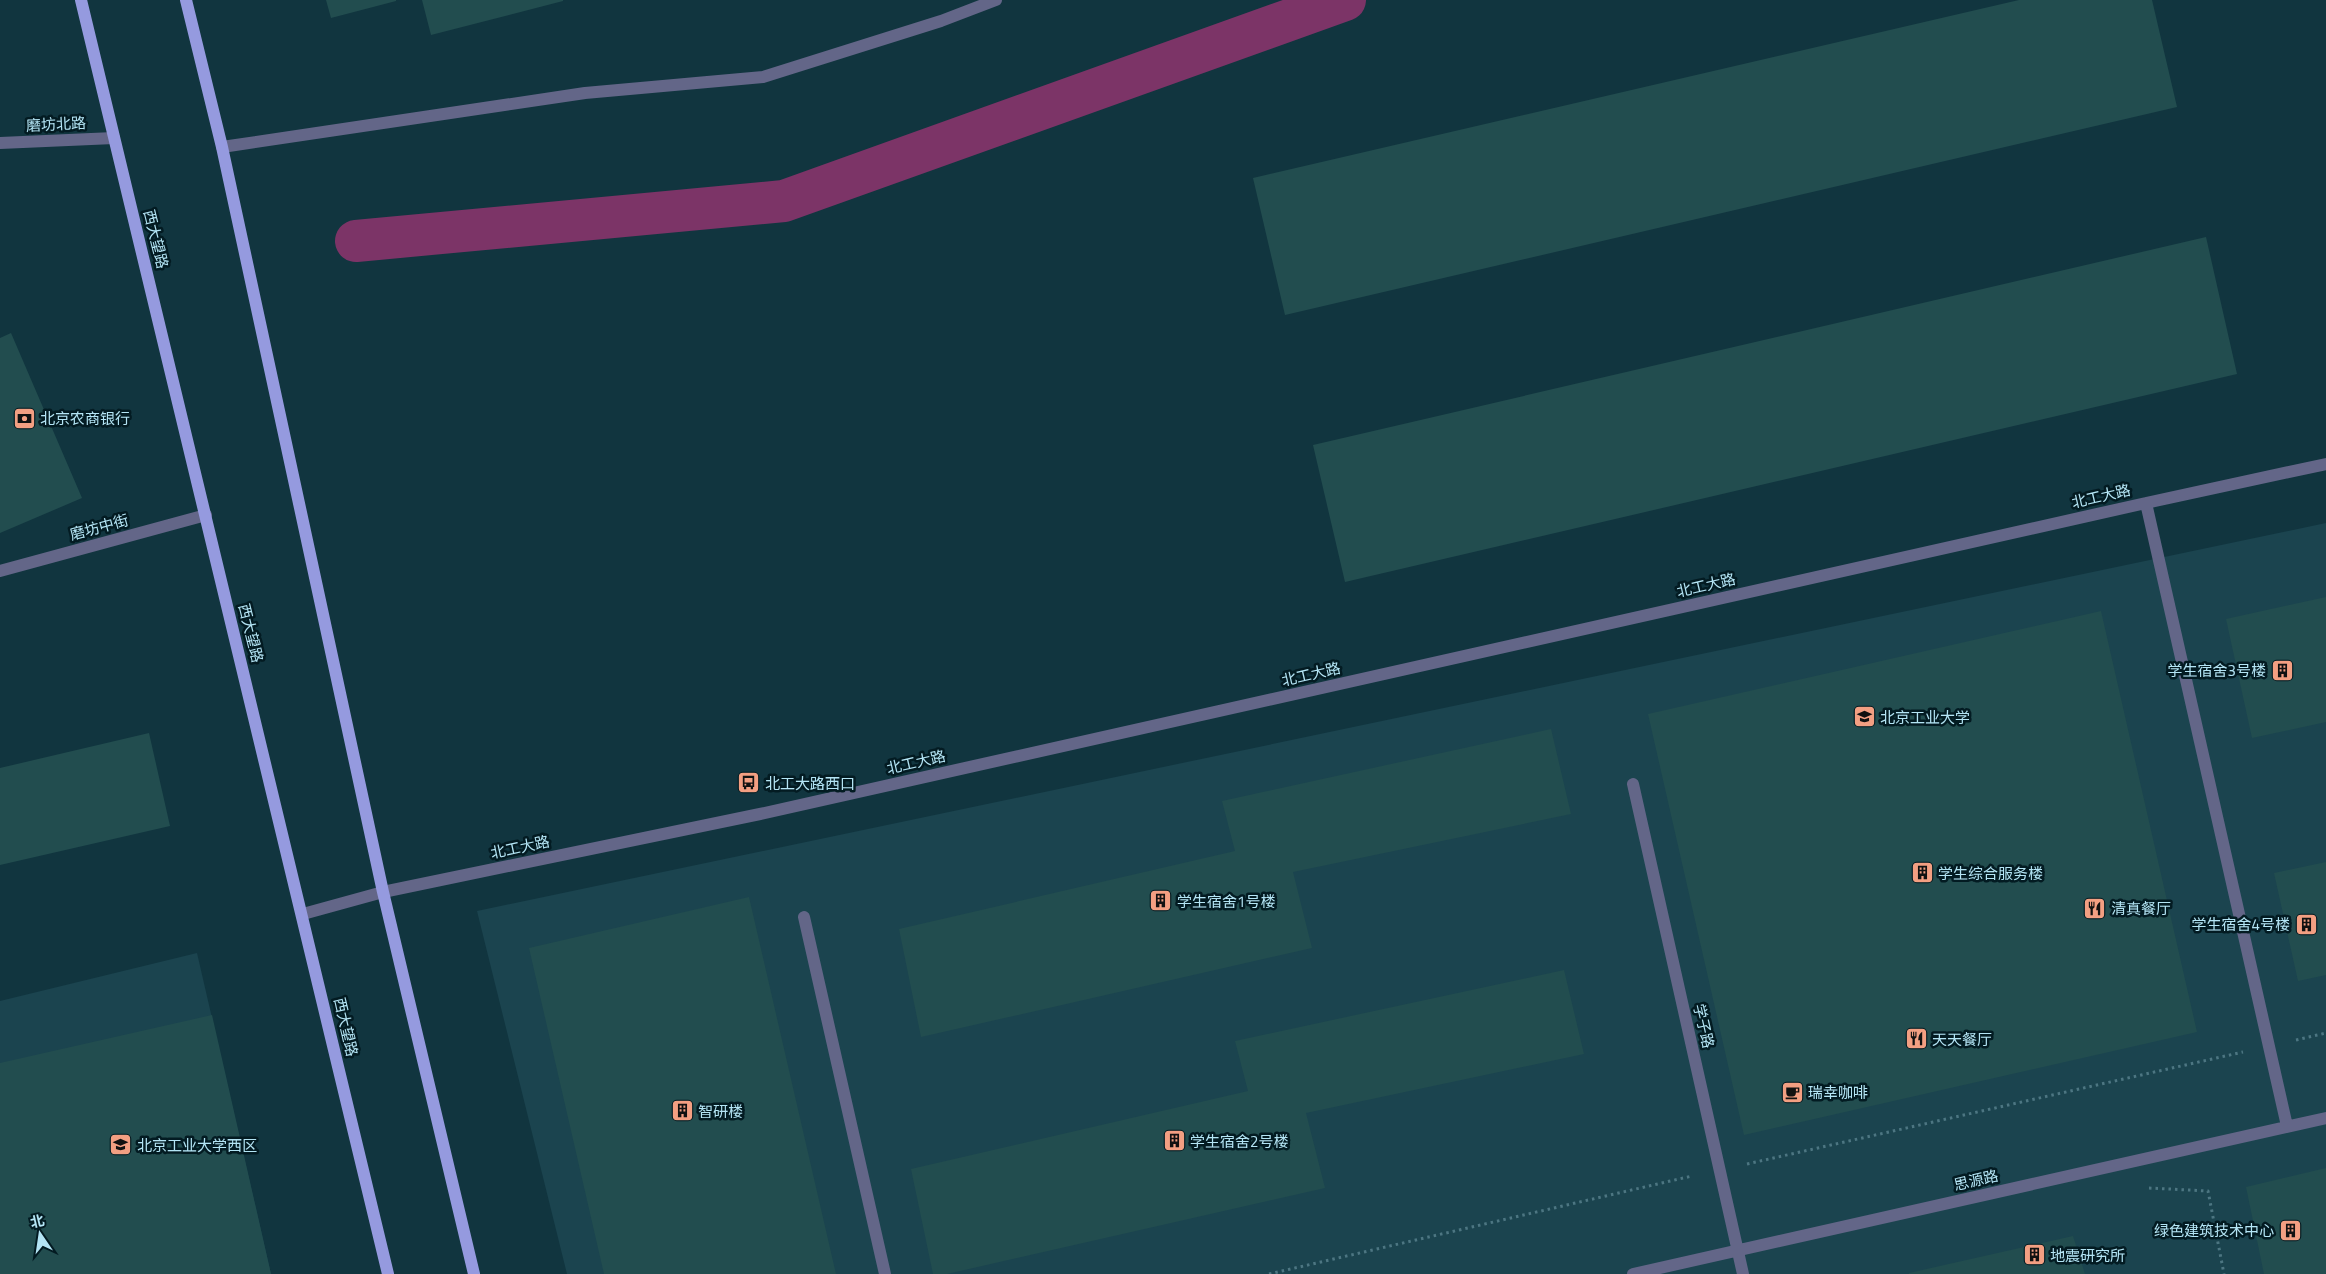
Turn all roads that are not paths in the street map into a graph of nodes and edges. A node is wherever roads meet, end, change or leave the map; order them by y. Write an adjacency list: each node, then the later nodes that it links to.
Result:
1 (81, 0): 4 (main road, 西大望路)
2 (186, 0): 6 (main road)
3 (996, 0): 6 (street)
4 (114, 138): 5 (street, 磨坊北路); 9 (main road, 西大望路)
5 (0, 143)
6 (222, 147): 12 (main road)
7 (2326, 464): 8 (street, 北工大路)
8 (2146, 503): 12 (street, 北工大路); 16 (street)
9 (206, 515): 10 (street, 磨坊中街); 13 (main road, 西大望路)
10 (0, 570)
11 (1633, 784): 17 (street, 学子路)
12 (383, 892): 13 (street, 北工大路); 19 (main road)
13 (303, 914): 18 (main road, 西大望路)
14 (804, 917): 20 (street)
15 (2326, 1118): 16 (street, 思源路)
16 (2287, 1126): 17 (street, 思源路)
17 (1738, 1250): 21 (street, 思源路); 22 (street, 学子路)
18 (388, 1274)
19 (474, 1274)
20 (885, 1274)
21 (1634, 1274)
22 (1743, 1274)

